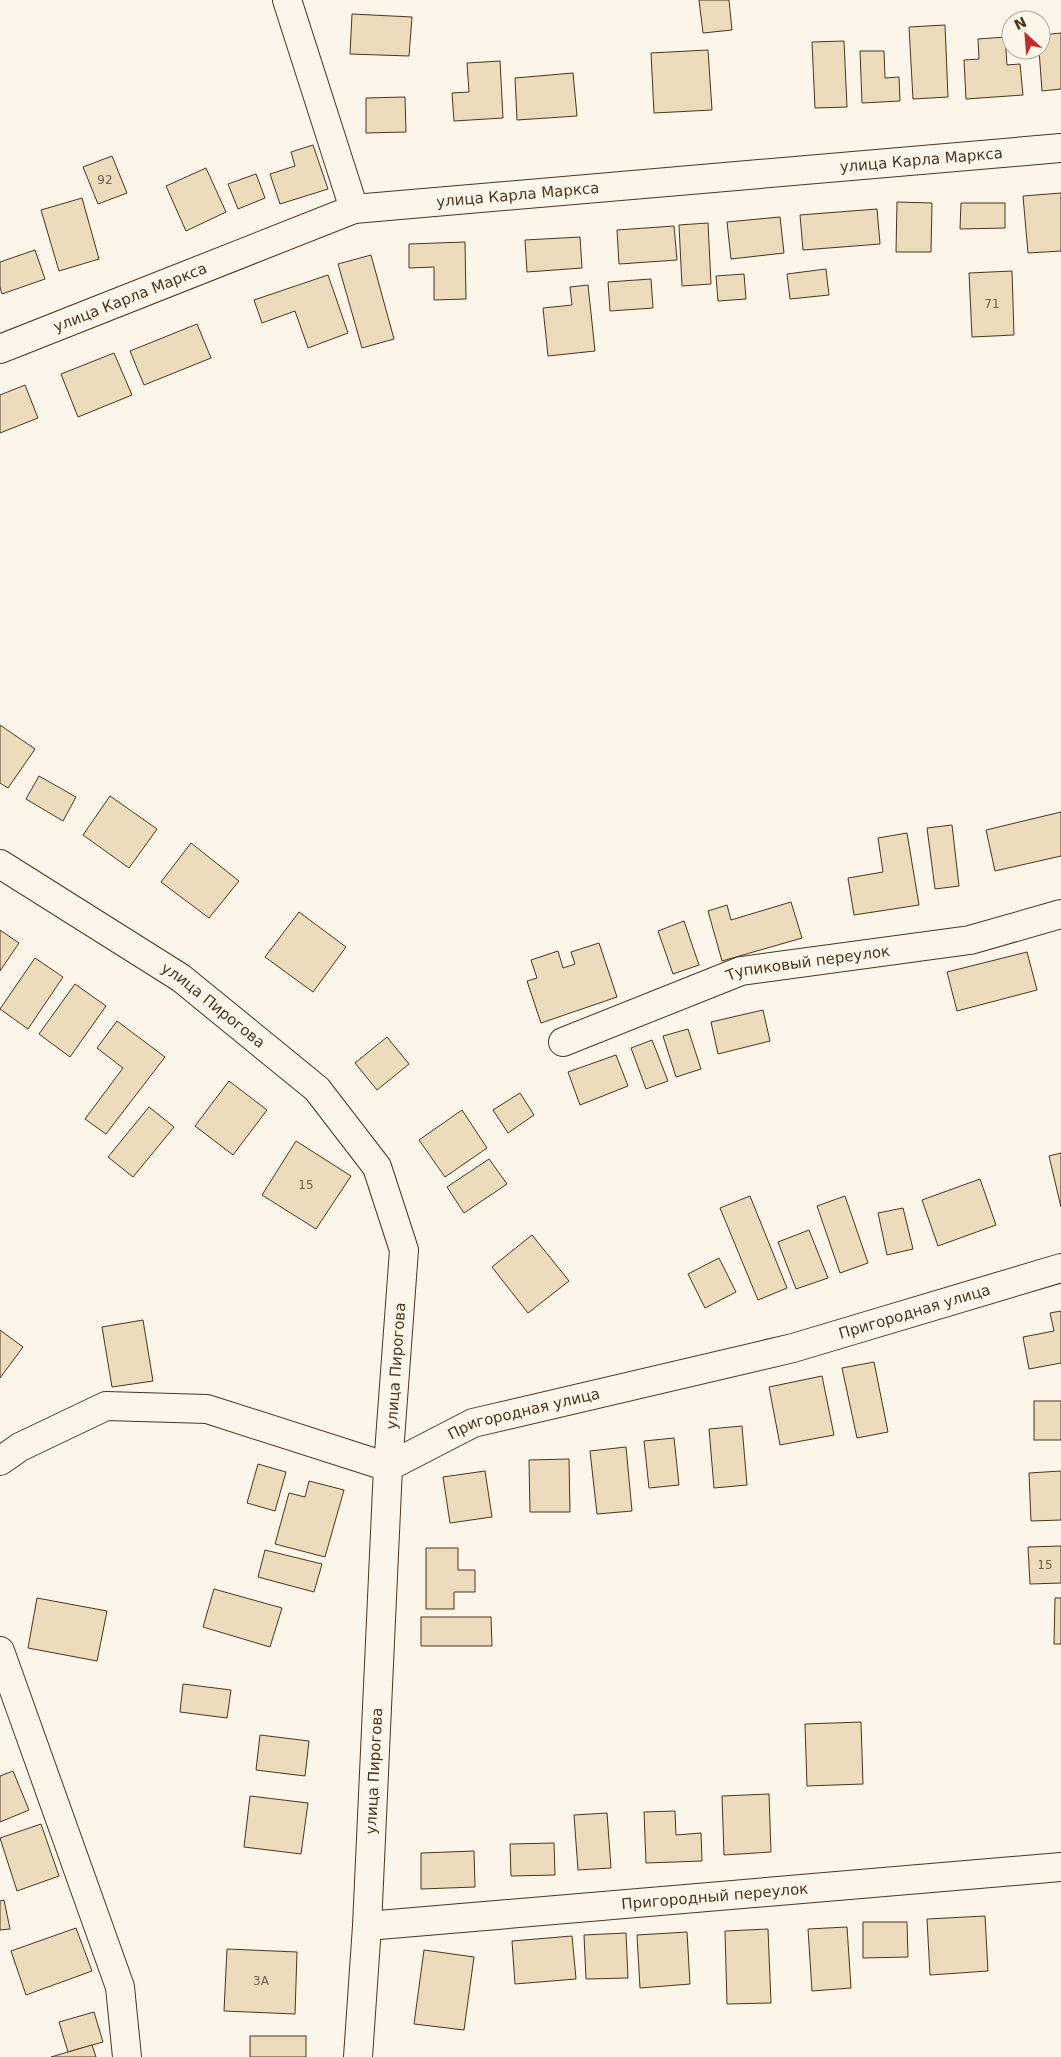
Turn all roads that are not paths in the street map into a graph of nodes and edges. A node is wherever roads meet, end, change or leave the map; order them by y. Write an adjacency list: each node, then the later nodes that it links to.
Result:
1 (287, 0): 3 (street)
2 (1061, 148): 3 (street, улица Карла Маркса)
3 (354, 209): 4 (street, улица Карла Маркса)
4 (0, 349)
5 (0, 864): 10 (street, улица Пирогова)
6 (1061, 914): 7 (street, Тупиковый переулок)
7 (564, 1042)
8 (1061, 1268): 10 (street, Пригородная улица)
9 (0, 1461): 10 (street)
10 (388, 1467): 13 (street, улица Пирогова)
11 (0, 1651): 14 (street)
12 (1061, 1867): 13 (street, Пригородный переулок)
13 (367, 1926): 15 (street, улица Пирогова)
14 (126, 2057)
15 (358, 2057)

